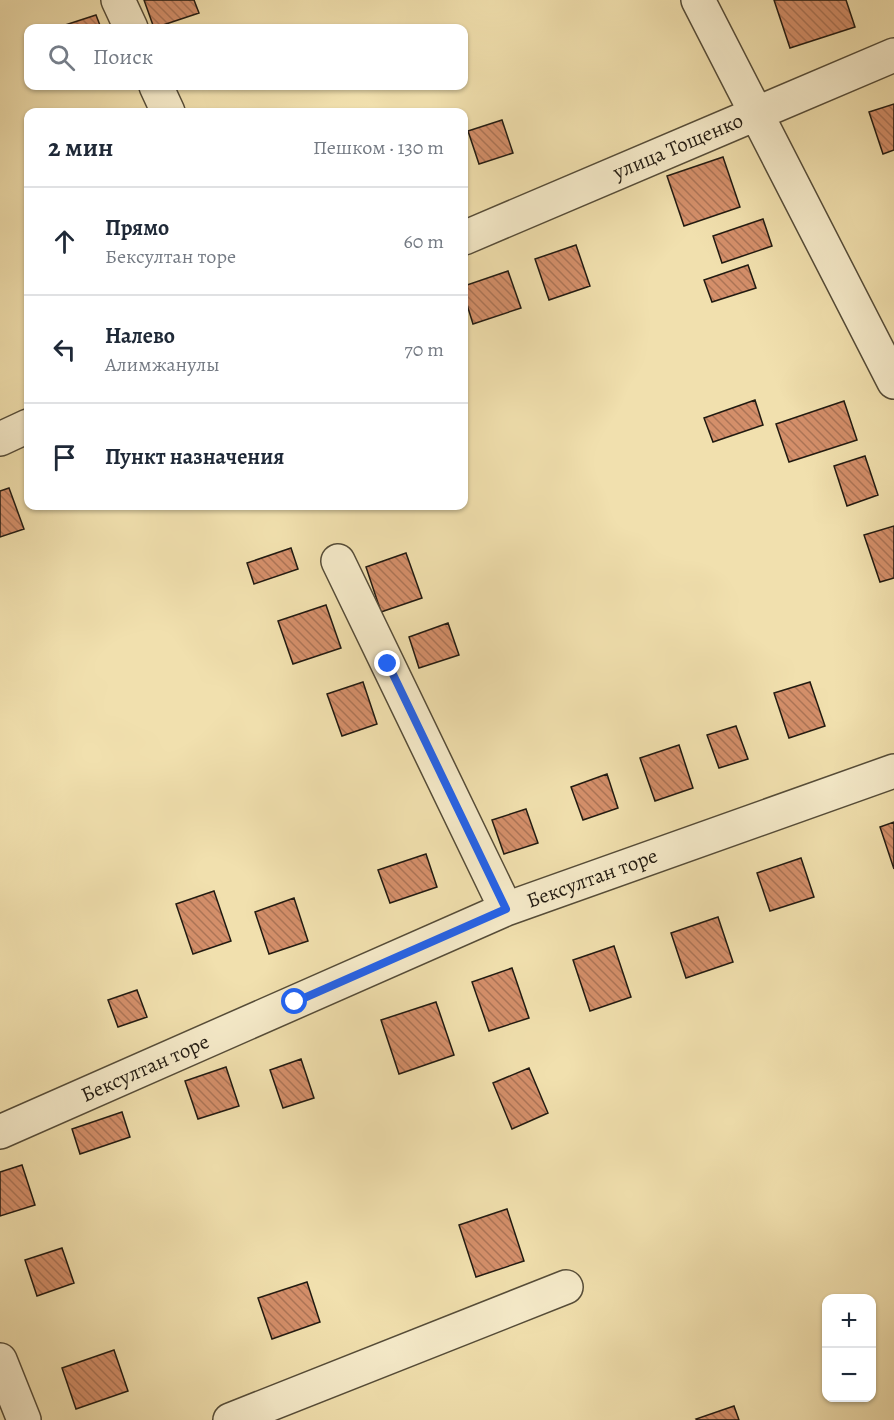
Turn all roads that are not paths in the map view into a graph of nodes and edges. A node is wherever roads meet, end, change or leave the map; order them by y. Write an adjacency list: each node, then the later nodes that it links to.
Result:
1 (118, 0): 3 (street)
2 (698, 0): 7 (street)
3 (129, 24)
4 (894, 54): 7 (street, улица Тощенко)
5 (158, 90): 6 (street)
6 (166, 108)
7 (754, 113): 8 (street, улица Тощенко); 9 (street)
8 (468, 236)
9 (894, 382)
10 (24, 428): 11 (street)
11 (0, 439)
12 (338, 561): 14 (street)
13 (894, 771): 14 (street, Бексултан торе)
14 (506, 909): 15 (street, Бексултан торе)
15 (0, 1132)
16 (566, 1287): 19 (street)
17 (0, 1360): 18 (street)
18 (24, 1420)
19 (230, 1420)

